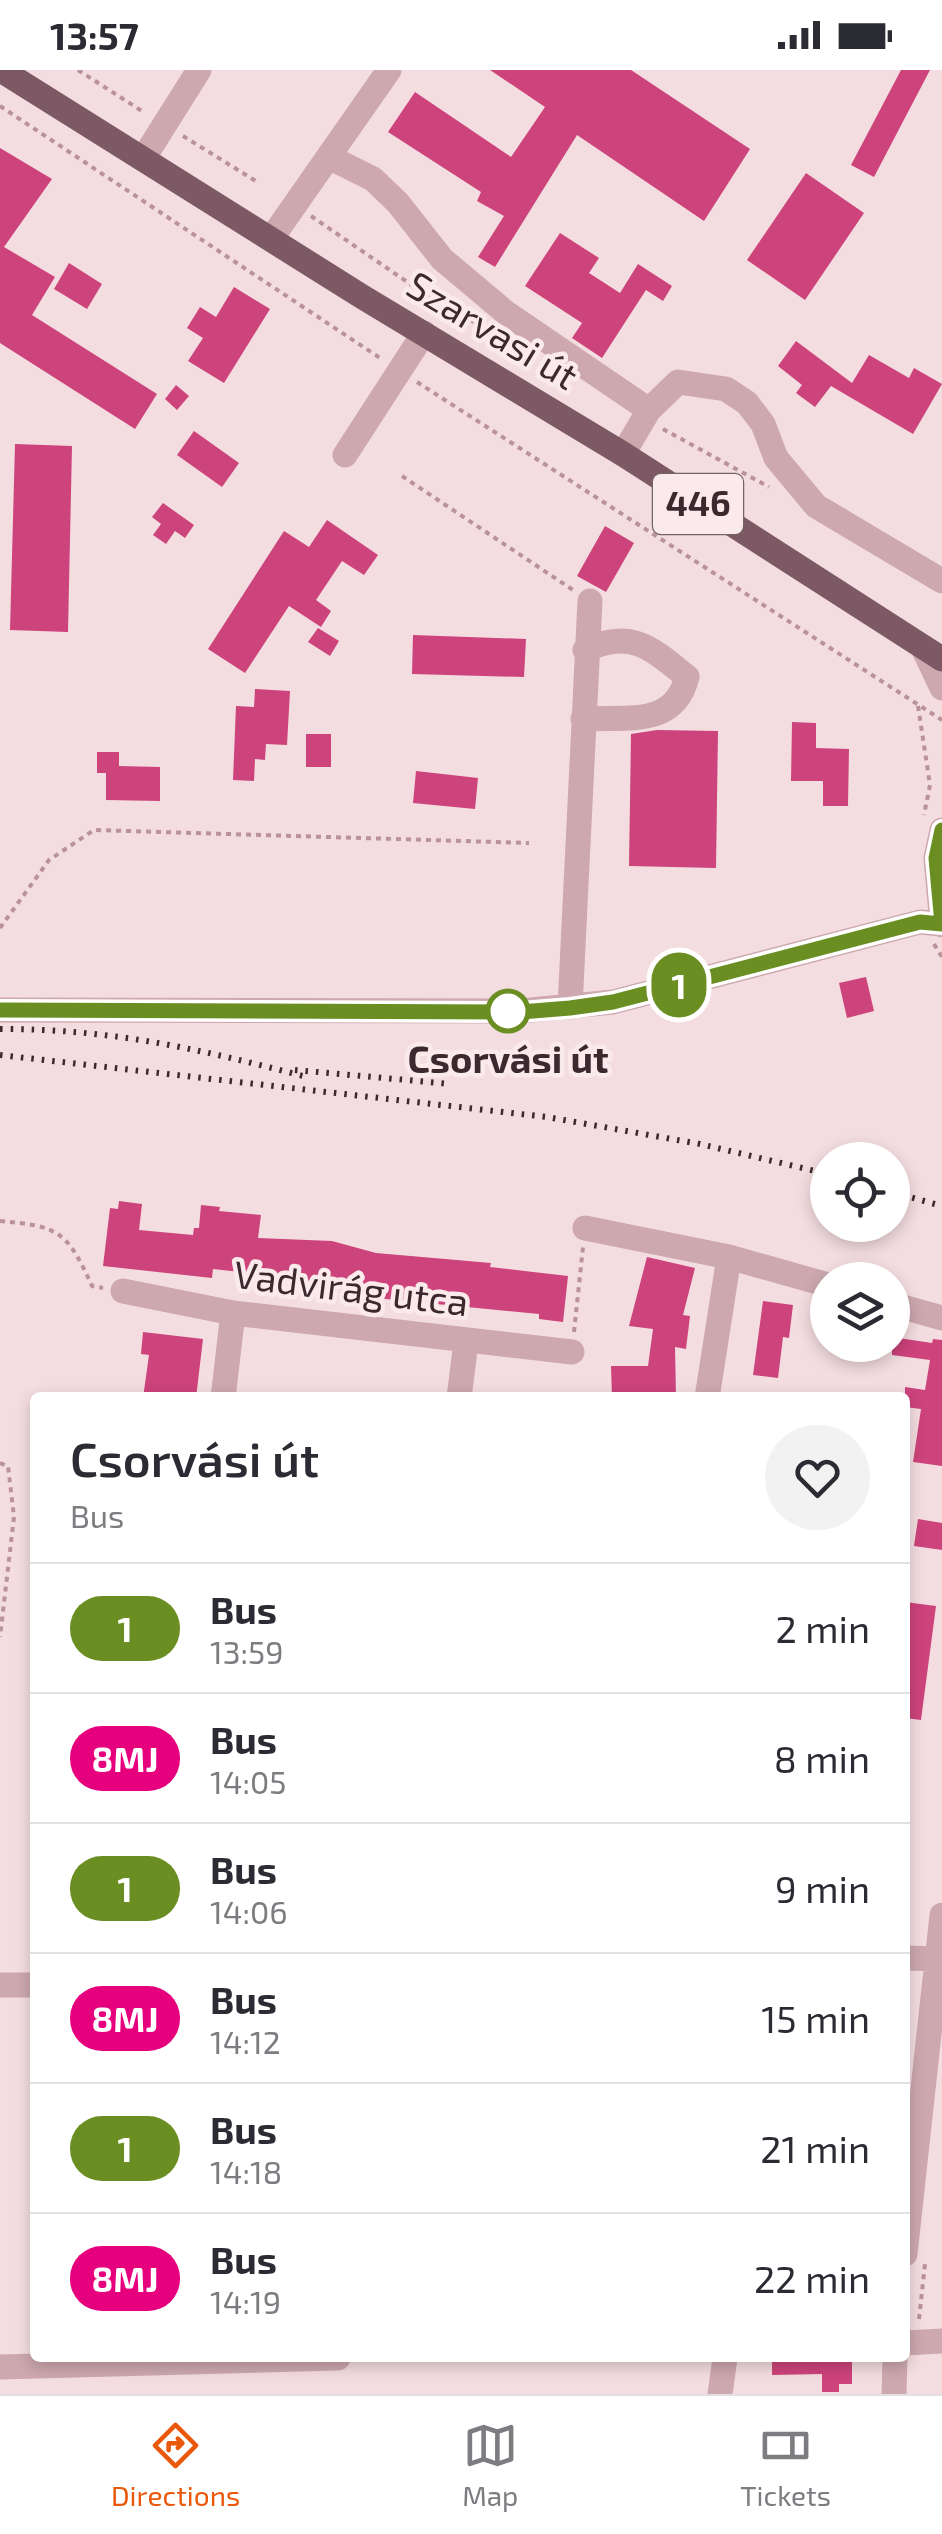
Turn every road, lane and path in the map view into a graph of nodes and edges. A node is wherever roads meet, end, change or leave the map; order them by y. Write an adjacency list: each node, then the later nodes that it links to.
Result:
1 (2, 70): 6 (main road, Szarvasi út / 446)
2 (199, 70): 6 (street)
3 (389, 70): 5 (street)
4 (0, 106): 11 (path)
5 (329, 157): 8 (street); 12 (street)
6 (142, 160): 8 (main road, Szarvasi út / 446)
7 (307, 213): 10 (path)
8 (271, 239): 9 (main road, Szarvasi út / 446)
9 (424, 334): 11 (street); 13 (main road, Szarvasi út / 446)
10 (498, 337)
11 (400, 372): 14 (street); 22 (path)
12 (649, 410): 13 (street); 16 (street)
13 (623, 454): 19 (main road, Szarvasi út / 446)
14 (345, 455)
15 (402, 476): 17 (path)
16 (942, 581)
17 (590, 601): 18 (street)
18 (585, 650): 21 (street); 21 (street)
19 (932, 653): 20 (street)
20 (942, 688)
21 (583, 720): 27 (street)
22 (942, 720)
23 (942, 830): 25 (street)
24 (529, 843): 26 (path)
25 (942, 924): 27 (street)
26 (0, 928)
27 (570, 1008): 28 (street)
28 (0, 1010)
29 (0, 1221): 33 (path)
30 (585, 1228): 31 (street); 38 (path)
31 (728, 1257): 32 (street); 41 (street)
32 (810, 1280)
33 (123, 1291): 35 (street, Vadvirág utca)
34 (910, 1309): 36 (street)
35 (232, 1313): 37 (street, Vadvirág utca); 39 (street)
36 (942, 1318)
37 (466, 1342): 38 (street, Vadvirág utca); 40 (street)
38 (572, 1352)
39 (224, 1392)
40 (460, 1392)
41 (708, 1392)
42 (0, 1463): 43 (path)
43 (0, 1637)
44 (942, 1915): 46 (street)
45 (910, 1958): 46 (street)
46 (940, 1959): 49 (street)
47 (30, 1984): 48 (street)
48 (0, 1985)
49 (910, 2212)
50 (942, 2341): 51 (street)
51 (910, 2343)
52 (73, 2362): 55 (street)
53 (725, 2362): 56 (street)
54 (895, 2362): 57 (street)
55 (0, 2367)
56 (720, 2394)
57 (894, 2394)

